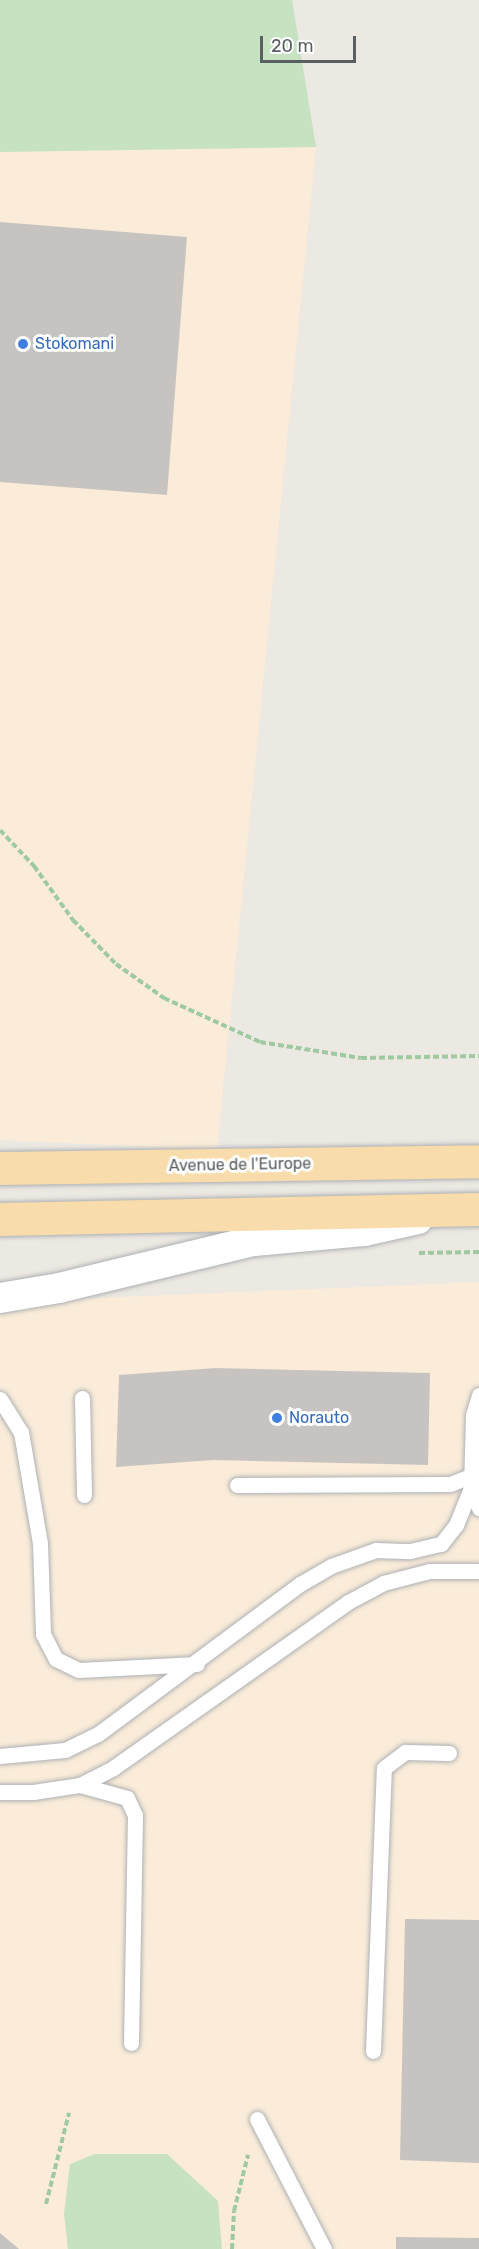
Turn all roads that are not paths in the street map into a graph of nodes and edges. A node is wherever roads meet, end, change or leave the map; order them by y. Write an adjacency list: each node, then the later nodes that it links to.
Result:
1 (0, 1155): 3 (street)
2 (479, 1161): 3 (main road, Avenue de l'Europe)
3 (120, 1167): 4 (main road, Avenue de l'Europe)
4 (0, 1168)
5 (468, 1209): 6 (main road); 7 (street)
6 (0, 1219)
7 (0, 1298)
8 (479, 1395): 11 (lane)
9 (82, 1398): 13 (lane)
10 (0, 1399): 16 (lane)
11 (471, 1482): 12 (lane); 14 (lane); 16 (lane)
12 (237, 1485)
13 (84, 1495)
14 (479, 1508)
15 (479, 1571): 19 (lane)
16 (197, 1664): 18 (lane)
17 (449, 1753): 22 (lane)
18 (0, 1756)
19 (80, 1785): 20 (lane); 21 (lane)
20 (0, 1792)
21 (131, 2043)
22 (374, 2051)
23 (257, 2119): 24 (lane)
24 (324, 2249)

